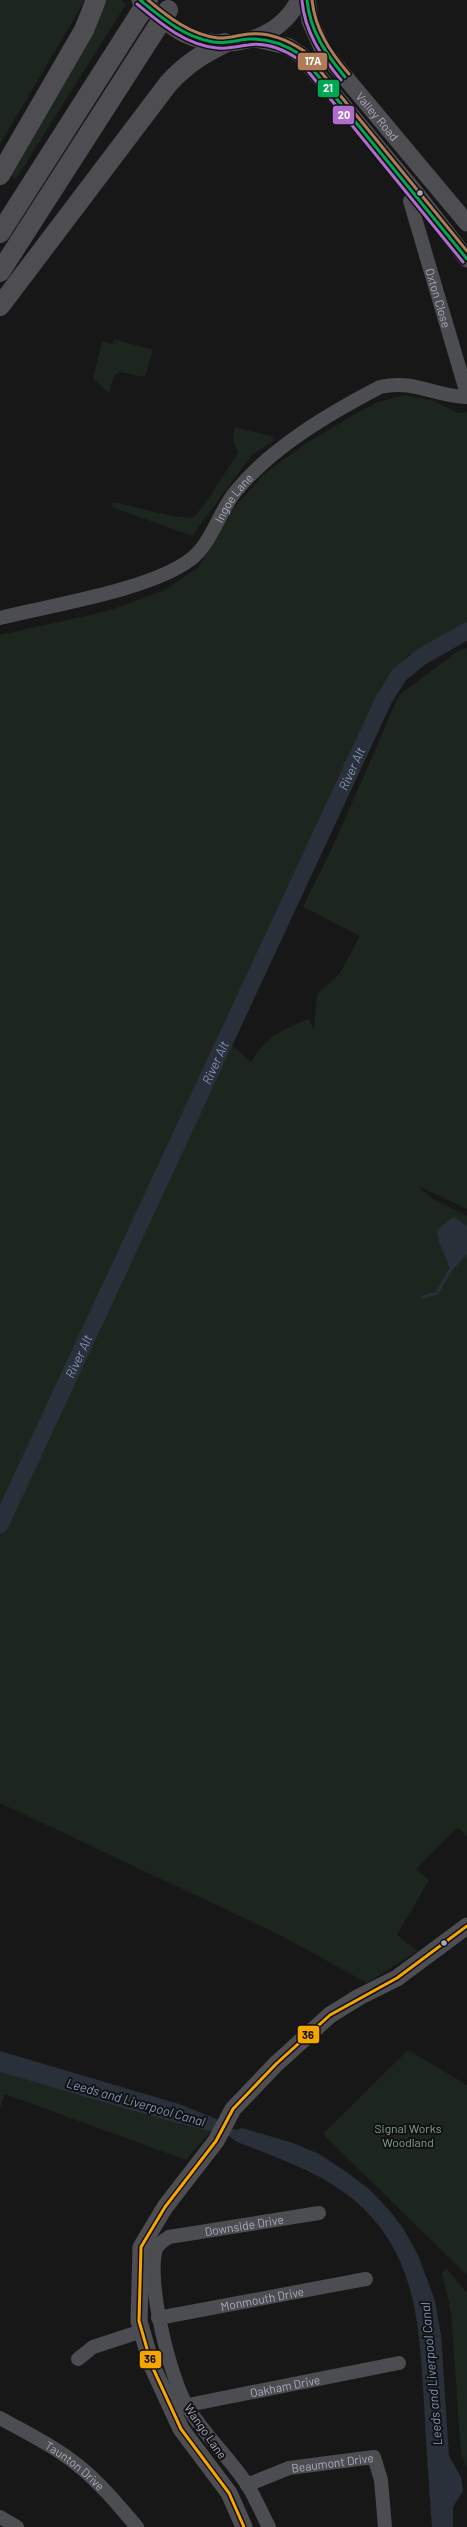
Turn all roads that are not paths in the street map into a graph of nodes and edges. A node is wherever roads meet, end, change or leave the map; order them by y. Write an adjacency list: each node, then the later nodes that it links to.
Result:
1 (96, 0): 8 (highway)
2 (299, 0): 6 (main road)
3 (307, 0): 10 (main road, Valley Road)
4 (143, 5): 7 (main road); 11 (highway)
5 (171, 5): 13 (highway, bridge)
6 (255, 39): 7 (main road); 12 (main road, Valley Road)
7 (225, 43): 14 (highway)
8 (0, 175)
9 (410, 201): 15 (street, Oxton Close)
10 (467, 223)
11 (0, 233)
12 (467, 259)
13 (0, 272)
14 (0, 306)
15 (467, 395): 16 (street, Ingoe Lane)
16 (0, 618)
17 (467, 1926): 22 (main road, Wango Lane)
18 (319, 2213): 19 (street, Downside Drive)
19 (169, 2237): 21 (street, Wango Lane)
20 (366, 2279): 21 (street, Monmouth Drive)
21 (158, 2318): 25 (street, Wango Lane)
22 (142, 2332): 23 (street); 25 (main road, Wango Lane)
23 (78, 2359)
24 (399, 2364): 25 (street, Oakham Drive)
25 (178, 2407): 27 (street, Wango Lane); 31 (main road, Wango Lane)
26 (0, 2418): 30 (street, Taunton Drive)
27 (247, 2485): 32 (street, Wango Lane); 33 (street, Beaumont Drive)
28 (0, 2516): 29 (street)
29 (18, 2527)
30 (137, 2527)
31 (244, 2527)
32 (269, 2527)
33 (385, 2527)

